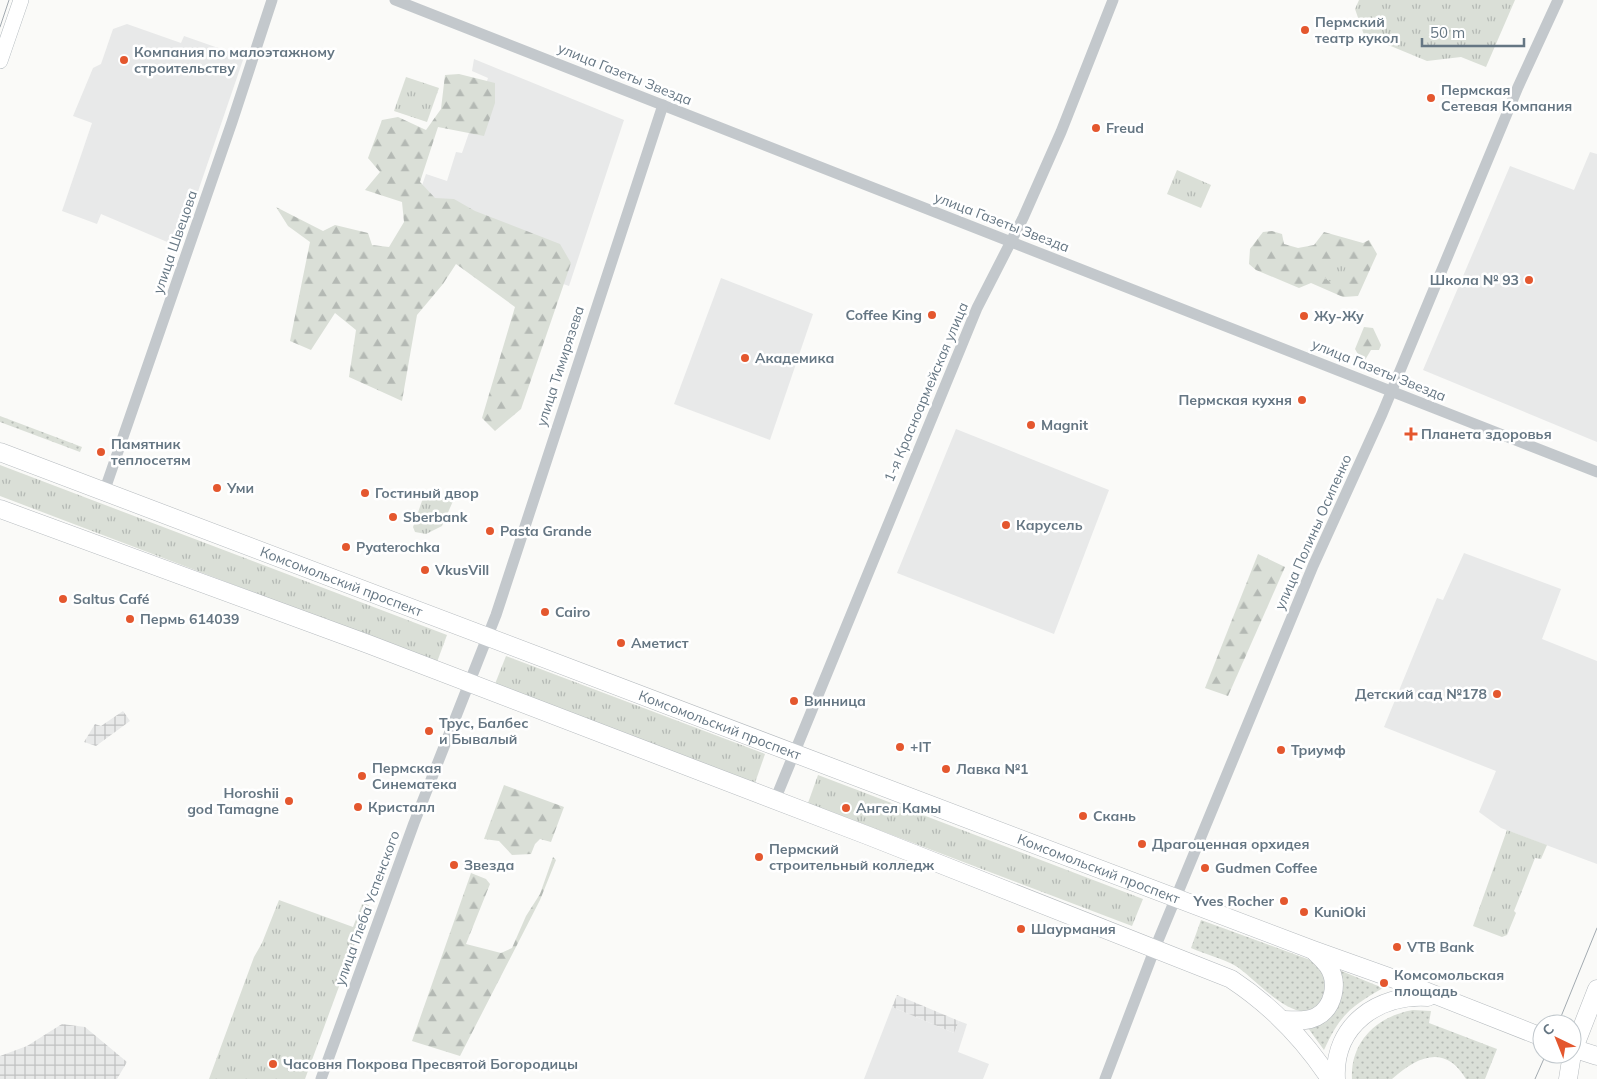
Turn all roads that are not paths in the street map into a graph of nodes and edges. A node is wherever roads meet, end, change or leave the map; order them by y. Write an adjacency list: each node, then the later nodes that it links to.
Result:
1 (22, 0): 6 (main road)
2 (272, 0): 12 (street, улица Швецова)
3 (395, 0): 7 (street, улица Газеты Звезда)
4 (1114, 0): 8 (street, 1-я Красноармейская улица)
5 (1558, 0): 9 (street, улица Полины Осипенко)
6 (0, 61)
7 (663, 105): 8 (street, улица Газеты Звезда); 14 (street, улица Тимирязева)
8 (1011, 240): 9 (street, улица Газеты Звезда); 16 (street, 1-я Красноармейская улица)
9 (1391, 391): 11 (street, улица Газеты Звезда); 18 (street, улица Полины Осипенко)
10 (0, 452): 12 (main road, Комсомольский проспект)
11 (1597, 472)
12 (104, 492): 14 (main road, Комсомольский проспект)
13 (0, 509): 15 (main road)
14 (487, 635): 15 (street, улица Глеба Успенского); 16 (main road, Комсомольский проспект)
15 (468, 684): 17 (main road); 29 (street, улица Глеба Успенского)
16 (793, 752): 17 (street, 1-я Красноармейская улица); 18 (main road, Комсомольский проспект)
17 (775, 800): 19 (main road)
18 (1176, 898): 19 (street, улица Полины Осипенко); 20 (main road, Комсомольский проспект)
19 (1155, 948): 23 (main road); 30 (street, улица Полины Осипенко)
20 (1314, 950): 22 (main road, Комсомольский проспект); 23 (main road)
21 (1597, 989): 24 (main road)
22 (1441, 997): 25 (main road); 32 (main road)
23 (1284, 1020): 31 (main road)
24 (1582, 1026)
25 (1532, 1033)
26 (1582, 1053): 27 (main road)
27 (1597, 1056)
28 (1570, 1064): 33 (main road)
29 (321, 1079)
30 (1105, 1079)
31 (1330, 1079)
32 (1336, 1079)
33 (1568, 1079)

